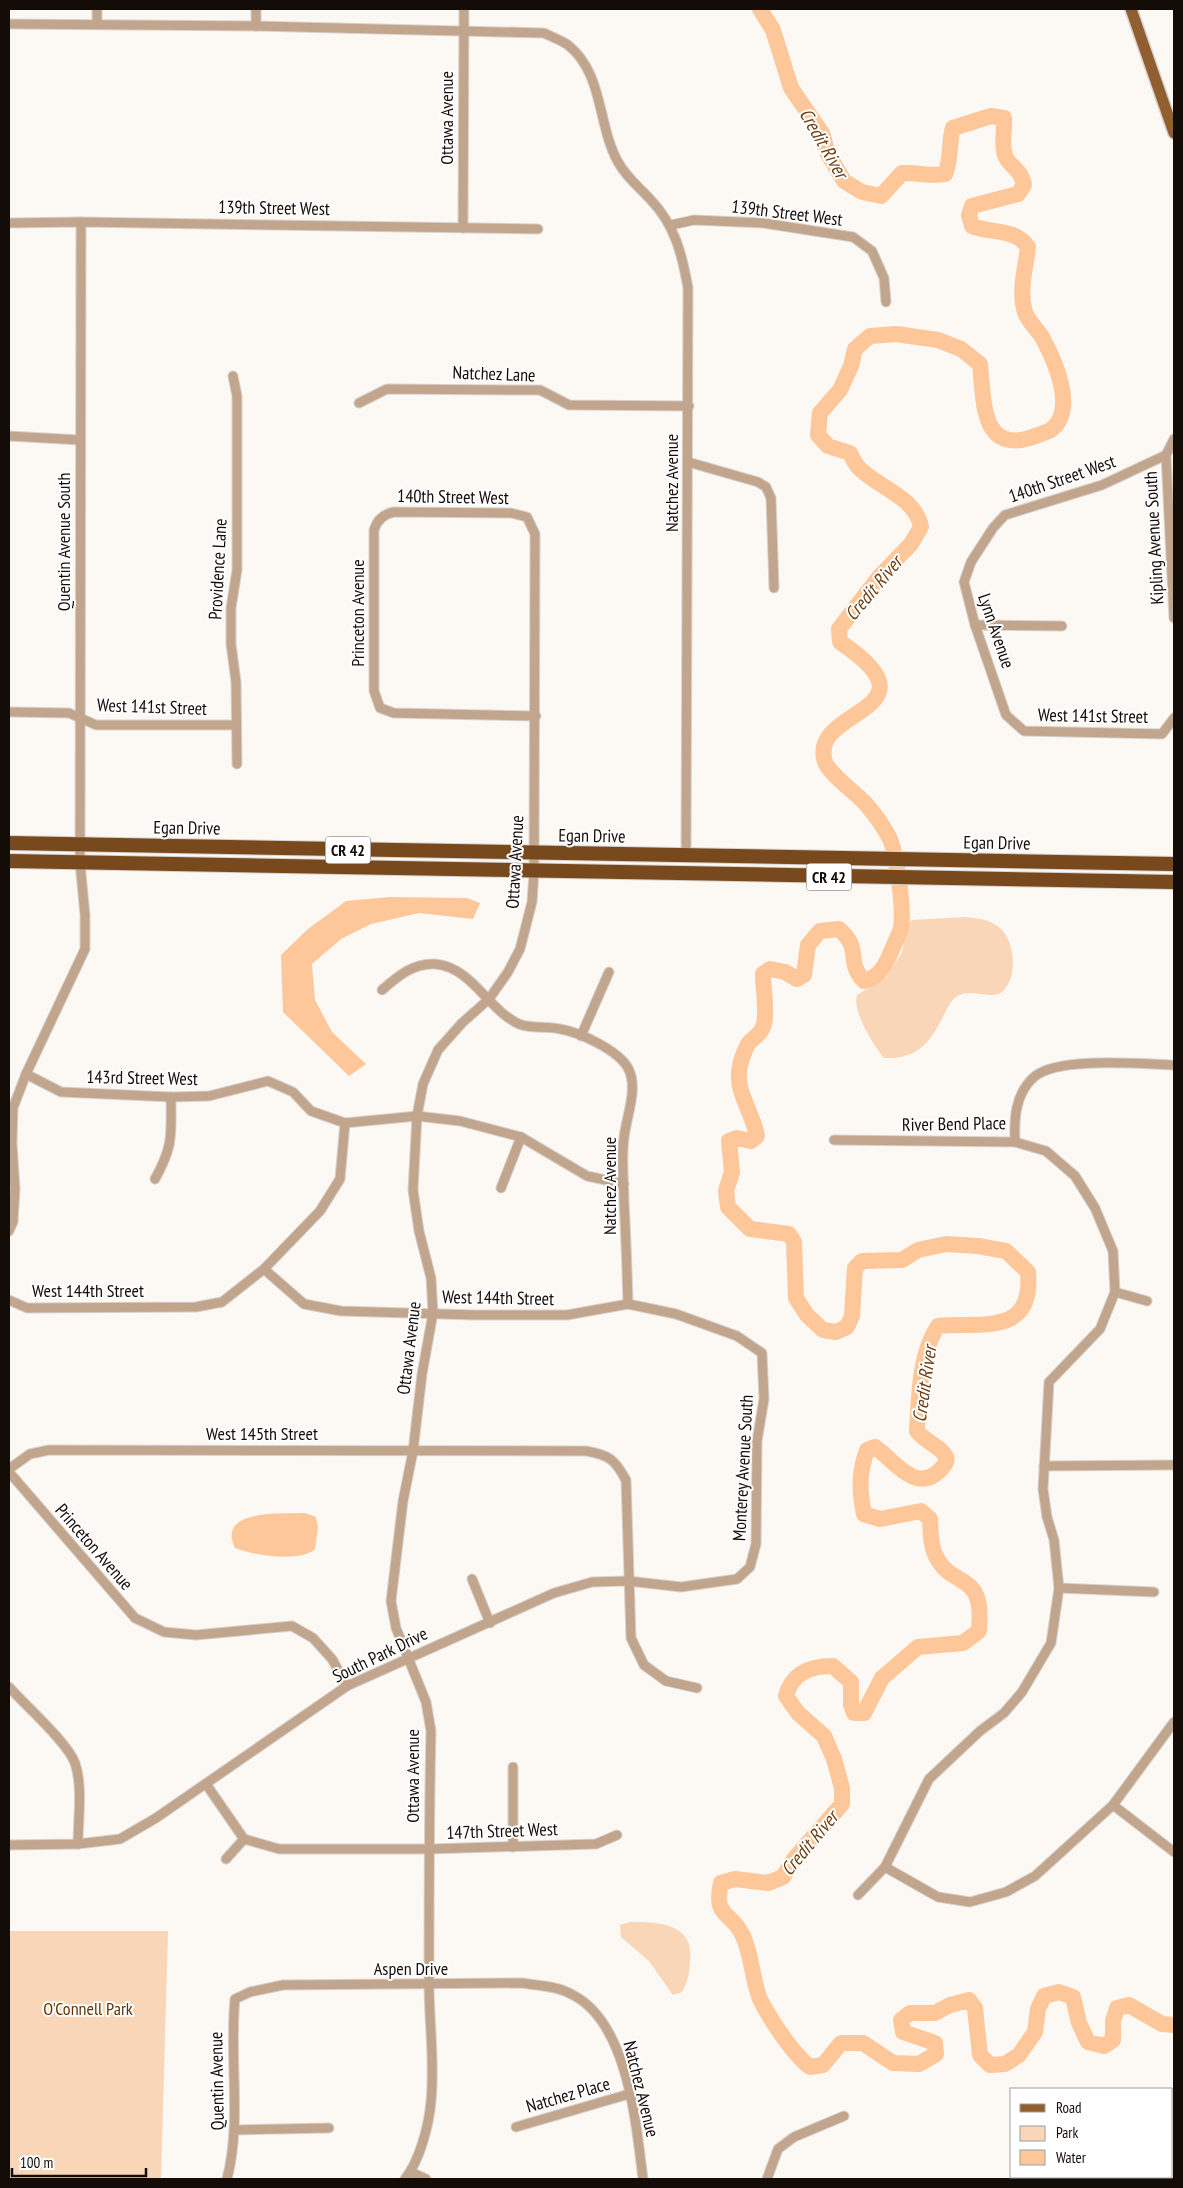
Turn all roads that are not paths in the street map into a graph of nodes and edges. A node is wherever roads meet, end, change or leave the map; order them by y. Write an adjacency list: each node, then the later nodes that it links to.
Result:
1 (97, 9): 6 (street)
2 (256, 9): 7 (street)
3 (464, 9): 8 (street, Ottawa Avenue)
4 (1131, 9): 9 (main road)
5 (9, 24): 6 (street, Natchez Avenue)
6 (97, 24): 7 (street, Natchez Avenue)
7 (256, 26): 8 (street, Natchez Avenue)
8 (464, 31): 12 (street, Natchez Avenue); 13 (street, Ottawa Avenue)
9 (1174, 133)
10 (81, 222): 11 (street, 139th Street West); 13 (street, 139th Street West); 21 (street, Quentin Avenue South)
11 (9, 223)
12 (670, 225): 15 (street, 139th Street West); 18 (street, Natchez Avenue)
13 (463, 228): 14 (street, 139th Street West)
14 (538, 229)
15 (886, 302)
16 (233, 376): 35 (street, Providence Lane)
17 (359, 403): 18 (street, Natchez Lane)
18 (689, 406): 23 (street, Natchez Avenue)
19 (9, 436): 21 (street)
20 (1174, 439): 22 (street)
21 (80, 440): 33 (street, Quentin Avenue South)
22 (1166, 455): 24 (street, 140th Street West); 28 (street, Kipling Avenue South)
23 (688, 462): 27 (street); 41 (street, Natchez Avenue)
24 (1005, 515): 29 (street, Lynn Avenue)
25 (527, 517): 26 (street, 140th Street West); 32 (street, Ottawa Avenue)
26 (381, 518): 32 (street, Princeton Avenue)
27 (774, 588)
28 (1174, 618)
29 (975, 624): 30 (street); 36 (street, Lynn Avenue)
30 (1062, 626)
31 (9, 712): 33 (street, West 141st Street)
32 (536, 716): 40 (street, Ottawa Avenue)
33 (80, 718): 35 (street, West 141st Street); 39 (street, Quentin Avenue South)
34 (1174, 718): 36 (street, West 141st Street)
35 (236, 725): 37 (street, Providence Lane)
36 (1024, 731)
37 (237, 764)
38 (9, 843): 39 (highway, Egan Drive / CR 42)
39 (81, 844): 40 (highway, Egan Drive / CR 42); 43 (street, Quentin Avenue South)
40 (534, 854): 41 (highway, Egan Drive / CR 42); 45 (street, Ottawa Avenue)
41 (686, 856): 44 (highway, Egan Drive / CR 42)
42 (9, 861): 43 (highway, Egan Drive / CR 42)
43 (80, 863): 45 (highway, Egan Drive / CR 42); 52 (street)
44 (1174, 864)
45 (534, 872): 46 (highway, Egan Drive / CR 42); 49 (street, Ottawa Avenue)
46 (1174, 882)
47 (609, 972): 50 (street)
48 (382, 990): 49 (street)
49 (489, 999): 50 (street); 54 (street, Ottawa Avenue)
50 (581, 1036): 60 (street, Natchez Avenue)
51 (1174, 1064): 58 (street, River Bend Place)
52 (26, 1074): 53 (street, 143rd Street West); 61 (street)
53 (171, 1097): 55 (street, 143rd Street West); 59 (street)
54 (416, 1116): 55 (street, 143rd Street West); 56 (street, 143rd Street West); 69 (street, Ottawa Avenue)
55 (345, 1123): 64 (street)
56 (521, 1137): 60 (street, 143rd Street West); 62 (street)
57 (834, 1140): 58 (street, River Bend Place)
58 (1015, 1142): 65 (street)
59 (156, 1179)
60 (624, 1184): 68 (street, Natchez Avenue)
61 (12, 1188): 63 (street)
62 (501, 1188)
63 (9, 1230)
64 (264, 1269): 66 (street, West 144th Street); 69 (street, West 144th Street)
65 (1115, 1292): 67 (street); 73 (street)
66 (9, 1300)
67 (1147, 1301)
68 (628, 1304): 69 (street, West 144th Street); 70 (street, West 144th Street)
69 (433, 1313): 71 (street, Ottawa Avenue)
70 (762, 1353): 76 (street, Monterey Avenue South)
71 (413, 1451): 74 (street, West 145th Street); 77 (street, West 145th Street); 81 (street, Ottawa Avenue)
72 (1174, 1465): 73 (street)
73 (1044, 1466): 78 (street)
74 (9, 1470): 82 (street, Princeton Avenue)
75 (472, 1579): 80 (street)
76 (737, 1579): 77 (street, South Park Drive)
77 (628, 1581): 80 (street, South Park Drive); 84 (street)
78 (1059, 1588): 79 (street); 97 (street)
79 (1154, 1592)
80 (490, 1623): 81 (street, South Park Drive)
81 (407, 1658): 82 (street, South Park Drive); 94 (street, Ottawa Avenue)
82 (347, 1686): 87 (street, South Park Drive)
83 (9, 1687): 91 (street)
84 (697, 1688)
85 (1174, 1722): 88 (street)
86 (513, 1767): 93 (street)
87 (206, 1784): 90 (street); 91 (street, South Park Drive)
88 (1113, 1805): 95 (street); 97 (street)
89 (617, 1835): 93 (street, 147th Street West)
90 (244, 1839): 94 (street, 147th Street West); 96 (street)
91 (78, 1844): 92 (street, South Park Drive)
92 (9, 1845)
93 (513, 1847): 94 (street, 147th Street West)
94 (429, 1849): 99 (street, Ottawa Avenue)
95 (1174, 1852)
96 (226, 1859)
97 (885, 1867): 98 (street)
98 (858, 1895)
99 (429, 1985): 100 (street, Aspen Drive); 101 (street, Aspen Drive); 107 (street, Ottawa Avenue)
100 (250, 1992): 106 (street, Quentin Avenue)
101 (571, 1993): 102 (street, Natchez Avenue)
102 (629, 2094): 104 (street, Natchez Place); 110 (street, Natchez Avenue)
103 (844, 2116): 111 (street)
104 (516, 2127)
105 (329, 2128): 106 (street)
106 (235, 2130): 108 (street, Quentin Avenue)
107 (408, 2176): 109 (street)
108 (227, 2179)
109 (426, 2179)
110 (643, 2179)
111 (767, 2179)

